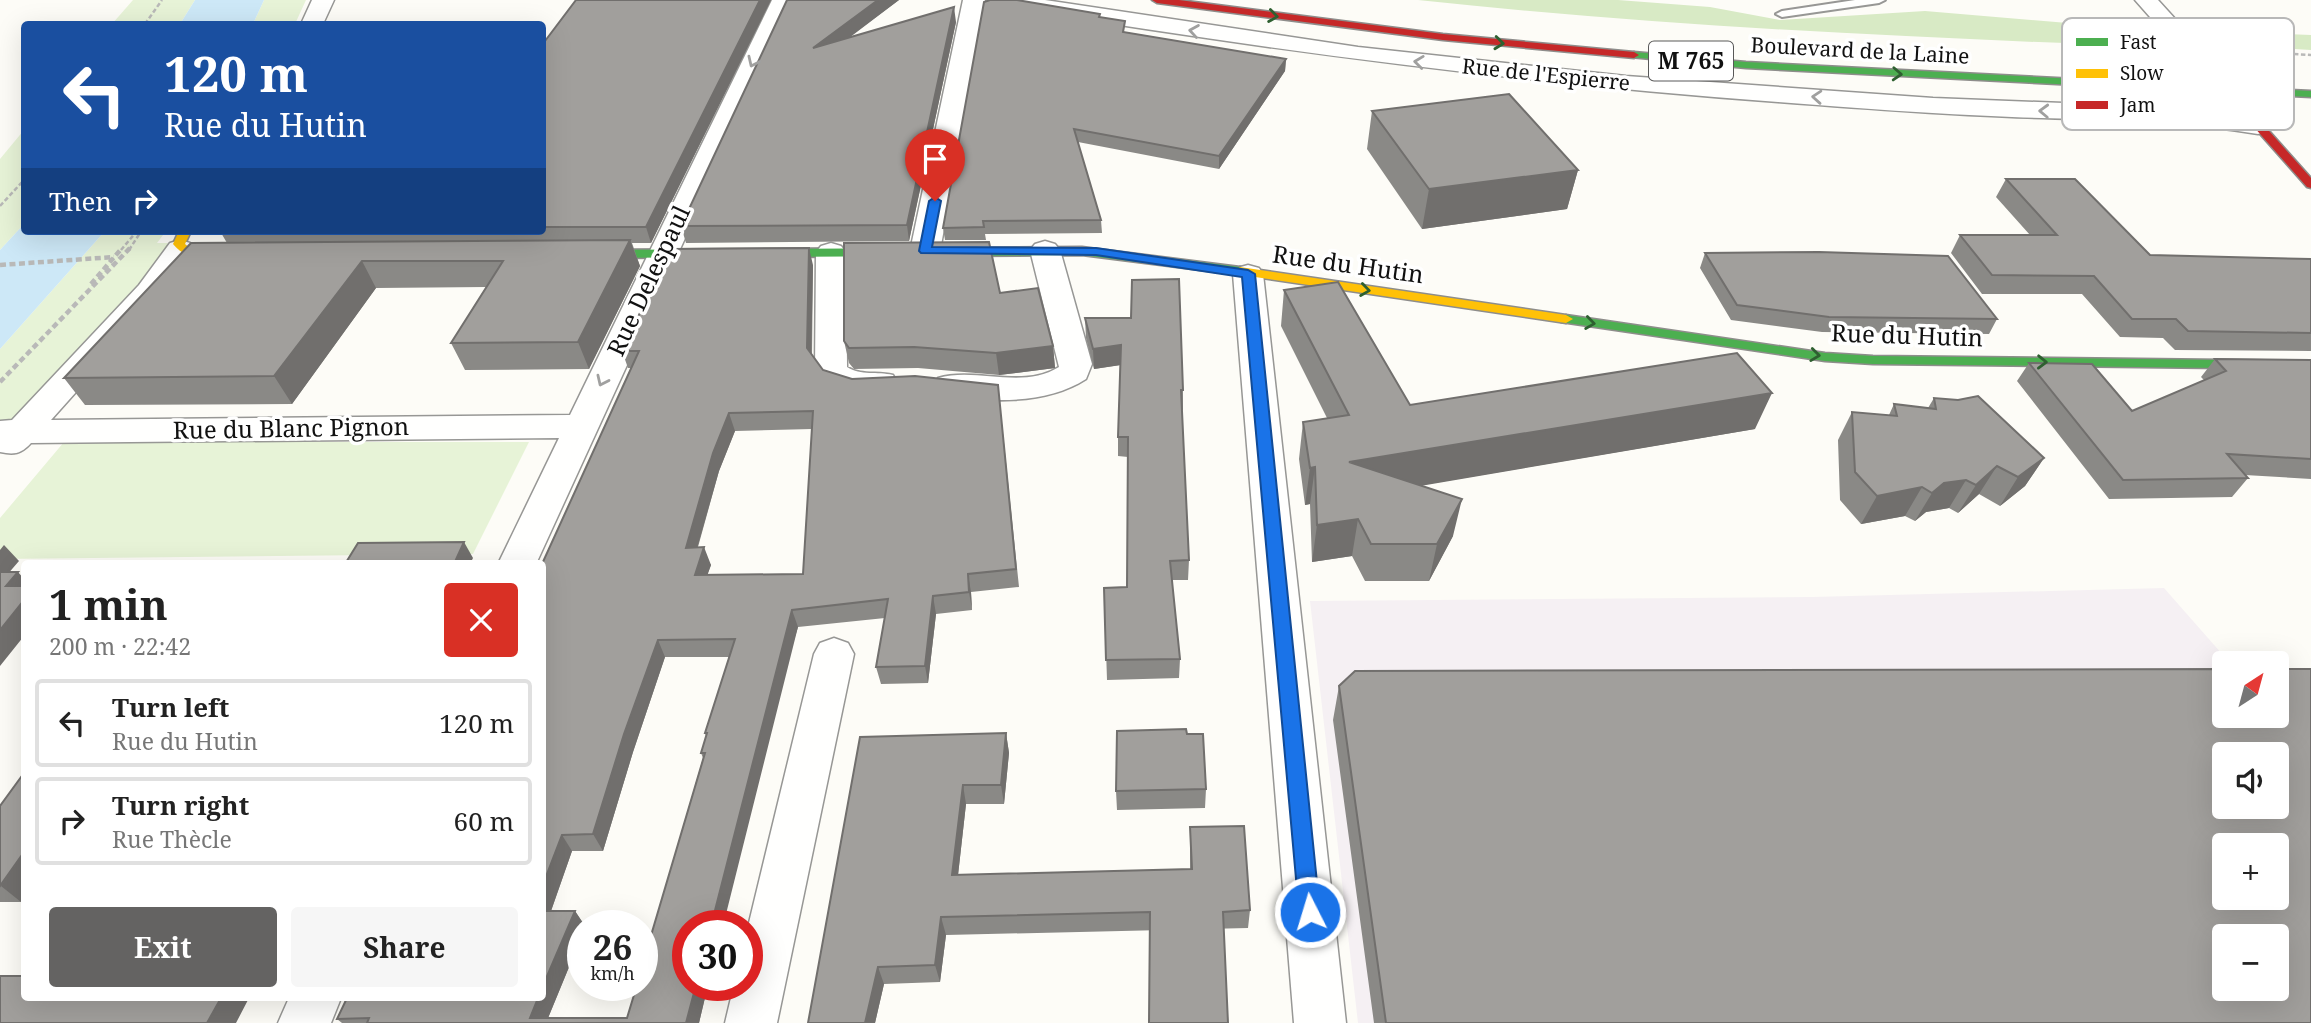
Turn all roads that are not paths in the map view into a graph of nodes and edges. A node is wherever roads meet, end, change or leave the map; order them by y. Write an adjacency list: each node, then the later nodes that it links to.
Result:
1 (323, 0): 12 (street)
2 (783, 0): 21 (street, Rue Delespaul, one-way to 21)
3 (974, 0): 19 (street)
4 (1005, 0): 14 (street, Rue de l'Espierre, one-way to 4)
5 (1157, 0): 13 (street, Boulevard de la Laine / M 765, one-way to 13)
6 (1275, 0): 10 (street)
7 (1879, 0): 9 (lane)
8 (2146, 0): 11 (street)
9 (1782, 14)
10 (1403, 15)
11 (2165, 18)
12 (313, 21)
13 (2062, 82)
14 (2062, 111)
15 (2262, 130): 16 (street)
16 (2311, 185)
17 (191, 246): 23 (street); 27 (street)
18 (1045, 250): 19 (street, Rue du Hutin); 20 (street); 24 (street, Rue du Hutin)
19 (925, 251): 20 (street, Rue du Hutin)
20 (831, 252): 21 (street, Rue du Hutin)
21 (663, 253): 22 (street, Rue du Hutin); 26 (street, Rue Delespaul, one-way to 26)
22 (565, 254)
23 (248, 257)
24 (1248, 274): 25 (street, Rue du Hutin, one-way to 25); 33 (street)
25 (2311, 365)
26 (581, 426): 27 (street, Rue du Blanc Pignon); 28 (street, Rue Delespaul)
27 (7, 440)
28 (519, 560)
29 (834, 654): 32 (street)
30 (315, 1001): 31 (street)
31 (304, 1023)
32 (751, 1023)
33 (1320, 1023)

